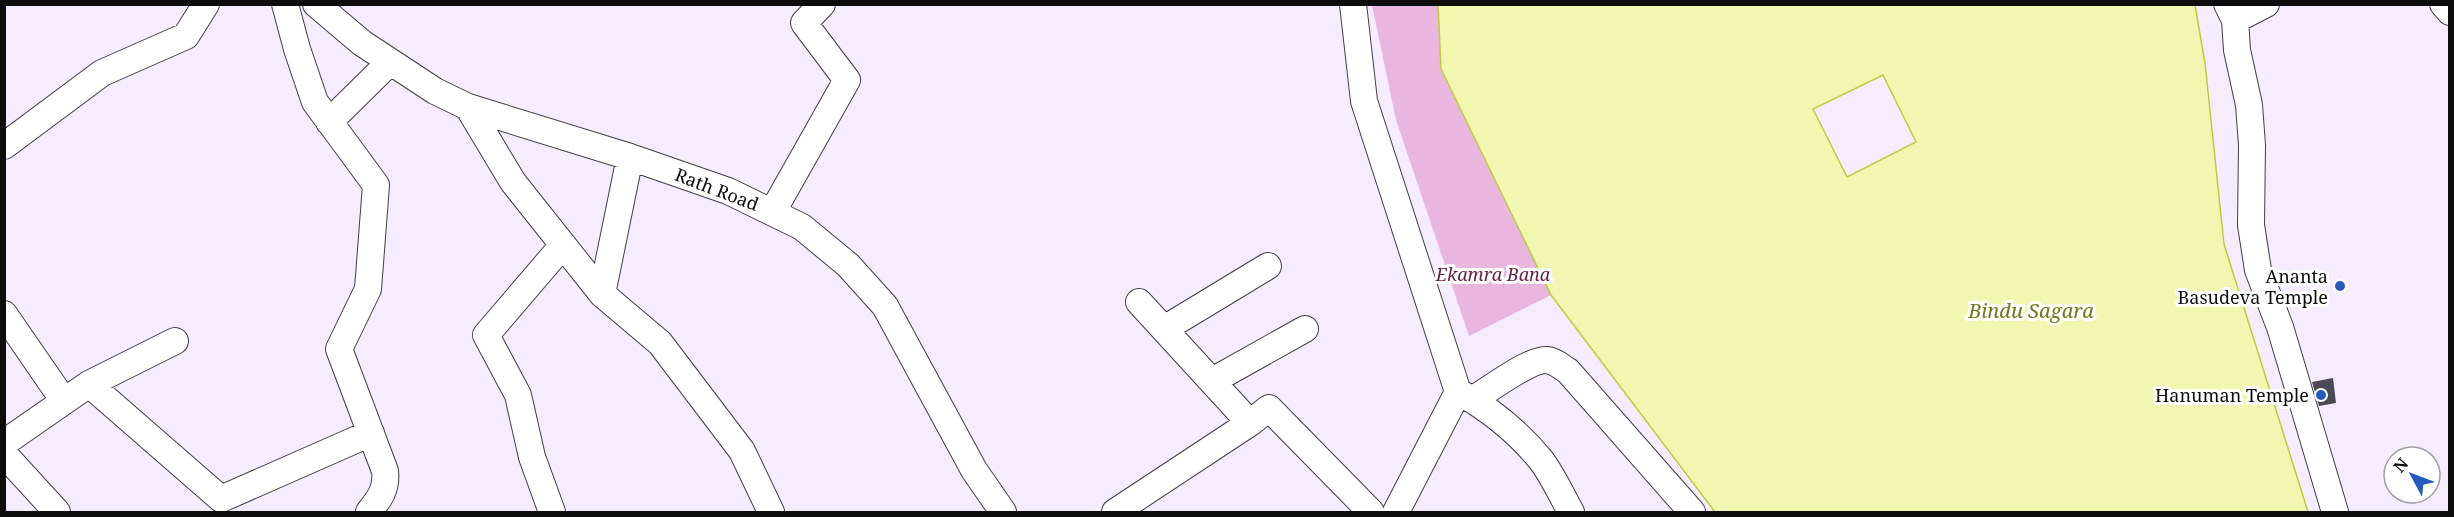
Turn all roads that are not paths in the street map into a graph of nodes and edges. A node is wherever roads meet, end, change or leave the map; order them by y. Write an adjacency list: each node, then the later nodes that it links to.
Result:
1 (206, 4): 13 (street)
2 (285, 4): 12 (street)
3 (316, 4): 10 (street, Rath Road)
4 (822, 4): 15 (street)
5 (1353, 4): 26 (street)
6 (2266, 4): 8 (street)
7 (2443, 4): 9 (street)
8 (2231, 12): 42 (street)
9 (2450, 12)
10 (390, 62): 11 (street, Rath Road); 12 (street)
11 (468, 107): 14 (street, Rath Road); 16 (street)
12 (329, 122): 29 (street)
13 (4, 146)
14 (630, 157): 15 (street, Rath Road); 18 (street)
15 (768, 208): 36 (street, Rath Road)
16 (563, 245): 18 (street); 34 (street)
17 (1268, 266): 22 (street)
18 (602, 294): 35 (street)
19 (1139, 302): 22 (street)
20 (4, 314): 27 (street)
21 (1305, 328): 24 (street)
22 (1164, 329): 24 (street)
23 (175, 341): 25 (street)
24 (1212, 381): 28 (street)
25 (89, 384): 27 (street); 29 (street)
26 (1465, 396): 39 (street); 40 (street); 41 (street)
27 (64, 401): 30 (street)
28 (1250, 423): 37 (street); 38 (street)
29 (371, 433): 33 (street)
30 (4, 443)
31 (4, 454): 32 (street)
32 (57, 513)
33 (369, 513)
34 (552, 513)
35 (771, 513)
36 (1004, 513)
37 (1115, 513)
38 (1371, 513)
39 (1396, 513)
40 (1571, 513)
41 (1692, 513)
42 (2335, 513)

